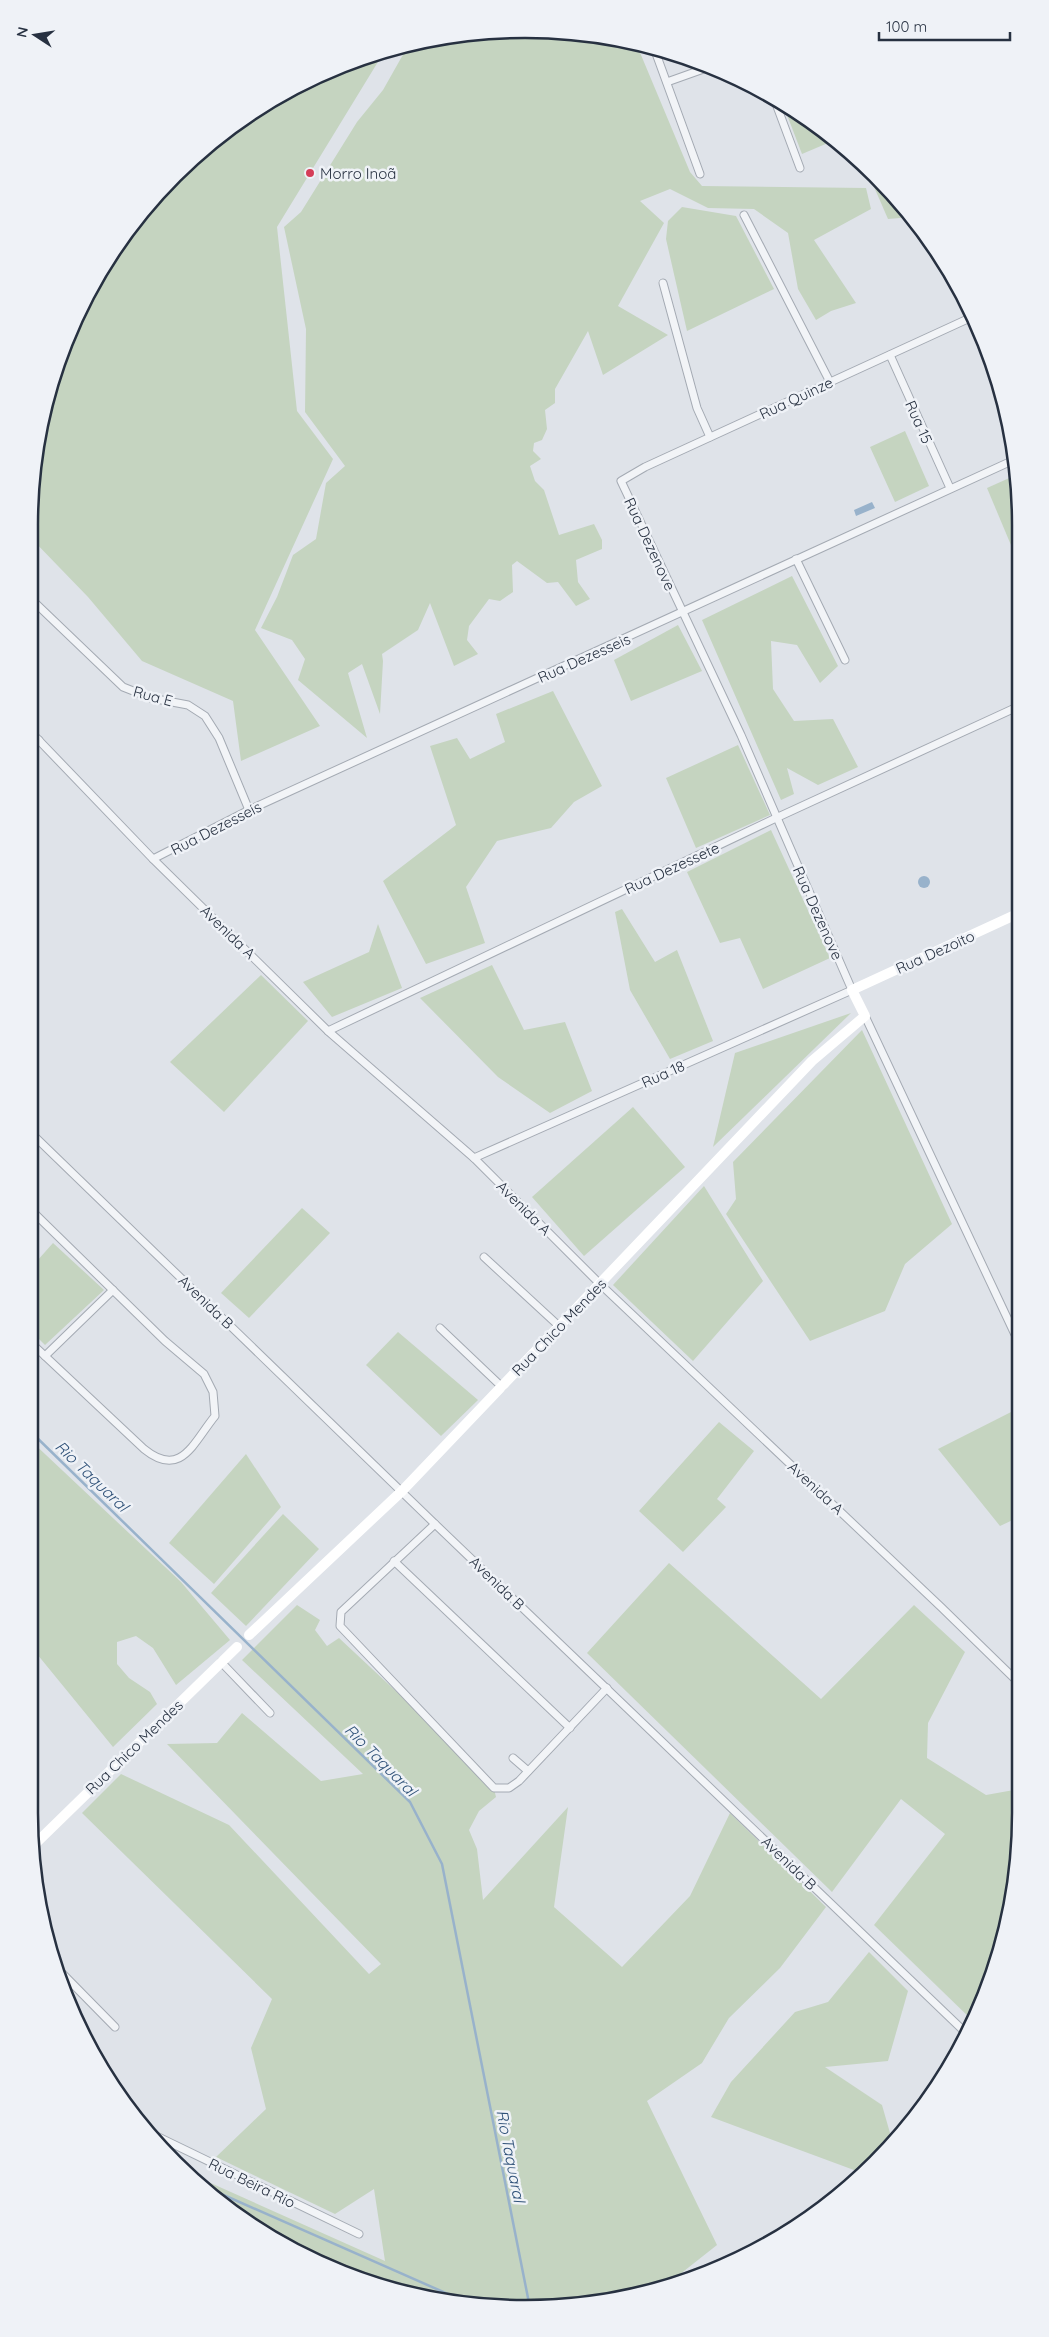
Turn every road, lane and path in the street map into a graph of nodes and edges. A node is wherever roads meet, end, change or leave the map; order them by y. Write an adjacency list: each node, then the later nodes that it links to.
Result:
1 (657, 56): 3 (street)
2 (700, 70): 3 (street)
3 (668, 82): 6 (street)
4 (778, 109): 5 (street)
5 (800, 168)
6 (700, 174)
7 (744, 215): 11 (street)
8 (663, 283): 12 (street)
9 (966, 320): 10 (street, Rua Quinze)
10 (890, 355): 11 (street, Rua Quinze); 15 (street, Rua 15)
11 (830, 382): 12 (street, Rua Quinze)
12 (710, 437): 14 (street, Rua Quinze)
13 (1007, 463): 15 (street, Rua Dezesseis)
14 (621, 481): 18 (street, Rua Dezenove)
15 (950, 488): 16 (street, Rua Dezesseis)
16 (796, 559): 18 (street, Rua Dezesseis); 19 (street)
17 (38, 606): 22 (street, Rua E)
18 (682, 613): 22 (street, Rua Dezesseis); 23 (street, Rua Dezenove)
19 (844, 660)
20 (1012, 709): 23 (street, Rua Dezessete)
21 (39, 740): 24 (street, Avenida A)
22 (249, 810): 24 (street, Rua Dezesseis)
23 (776, 818): 26 (street, Rua Dezenove); 28 (street, Rua Dezessete)
24 (153, 859): 28 (street, Avenida A)
25 (1012, 916): 26 (main road, Rua Dezoito)
26 (852, 990): 27 (main road, Rua Dezenove); 30 (street, Rua 18)
27 (865, 1016): 33 (main road, Rua Chico Mendes); 37 (street, Rua Dezenove)
28 (328, 1031): 30 (street, Avenida A)
29 (38, 1140): 41 (street, Avenida B)
30 (474, 1158): 33 (street, Avenida A)
31 (38, 1217): 34 (street)
32 (484, 1257): 35 (street)
33 (600, 1284): 35 (main road, Rua Chico Mendes); 47 (street, Avenida A)
34 (113, 1290): 39 (street); 39 (street)
35 (560, 1327): 40 (main road, Rua Chico Mendes)
36 (440, 1328): 40 (street)
37 (1012, 1328)
38 (38, 1349): 39 (street)
39 (45, 1356)
40 (502, 1387): 41 (main road, Rua Chico Mendes)
41 (402, 1491): 42 (street, Avenida B); 44 (main road, Rua Chico Mendes)
42 (435, 1524): 43 (street); 48 (street, Avenida B)
43 (394, 1561): 50 (street); 52 (street)
44 (249, 1635)
45 (237, 1647): 46 (main road, Rua Chico Mendes)
46 (221, 1662): 49 (street); 53 (main road, Rua Chico Mendes)
47 (1012, 1676)
48 (606, 1688): 50 (street); 56 (street, Avenida B)
49 (270, 1713)
50 (570, 1728): 52 (street)
51 (513, 1758): 52 (street)
52 (528, 1771)
53 (39, 1839)
54 (66, 1978): 55 (street)
55 (115, 2027)
56 (961, 2028)
57 (163, 2139): 58 (street, Rua Beira Rio)
58 (359, 2234)

